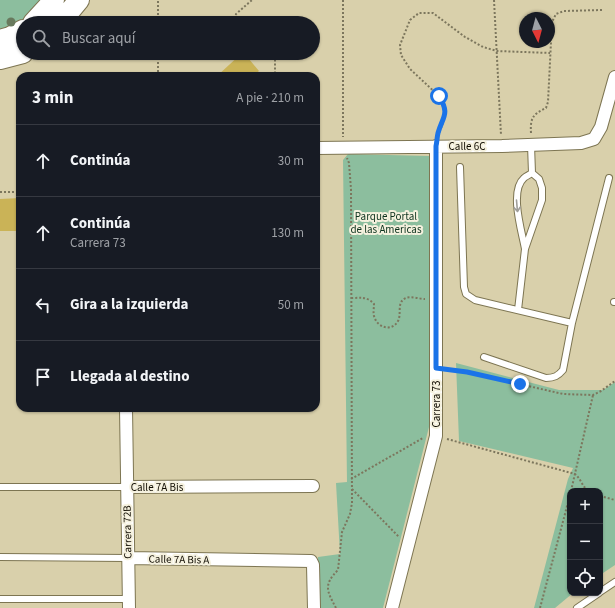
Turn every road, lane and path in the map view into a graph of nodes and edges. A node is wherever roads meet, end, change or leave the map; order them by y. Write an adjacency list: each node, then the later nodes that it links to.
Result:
1 (54, 0): 8 (highway)
2 (79, 0): 9 (highway)
3 (158, 0): 10 (path)
4 (252, 0): 11 (path)
5 (343, 0): 27 (path)
6 (494, 0): 14 (path)
7 (602, 10): 15 (path)
8 (39, 16)
9 (66, 16)
10 (158, 16)
11 (236, 16)
12 (16, 34): 13 (highway)
13 (0, 40)
14 (497, 51): 15 (path); 24 (path); 25 (path)
15 (550, 53): 23 (path)
16 (16, 55): 17 (highway)
17 (0, 59)
18 (158, 60): 20 (path)
19 (275, 60): 21 (path)
20 (158, 72)
21 (275, 72)
22 (615, 77): 23 (street, Calle 6C)
23 (531, 145): 25 (street, Calle 6C); 29 (lane)
24 (436, 146): 25 (street, Calle 6C); 27 (street, Calle 6C); 35 (street, Carrera 73)
25 (502, 146)
26 (320, 148): 27 (street, Calle 6C)
27 (343, 149): 34 (path)
28 (460, 168): 36 (lane)
29 (532, 173): 33 (lane); 33 (lane, one-way to 33)
30 (608, 178): 37 (lane)
31 (0, 192): 32 (path)
32 (16, 192)
33 (525, 249): 36 (lane)
34 (351, 298): 35 (path); 45 (path)
35 (436, 299): 39 (street, Carrera 73)
36 (518, 310): 37 (lane)
37 (572, 323): 38 (lane)
38 (484, 357)
39 (436, 368): 41 (path); 43 (street, Carrera 73)
40 (615, 381): 41 (path)
41 (593, 394): 44 (path)
42 (126, 412): 48 (street, Carrera 72B)
43 (436, 436): 44 (path); 45 (path); 55 (street, Carrera 73)
44 (575, 474): 49 (path); 50 (path)
45 (352, 479): 51 (path)
46 (313, 486): 48 (street, Calle 7A Bis)
47 (0, 487): 48 (lane, Calle 7A Bis)
48 (126, 487): 57 (street, Carrera 72B)
49 (572, 488)
50 (585, 488)
51 (352, 489): 55 (path); 64 (path)
52 (603, 497): 53 (path)
53 (615, 500)
54 (567, 506): 66 (path)
55 (408, 546): 65 (street, Carrera 73)
56 (0, 557): 57 (lane, Calle 7A Bis A)
57 (128, 558): 62 (street, Carrera 72B); 63 (street, Calle 7A Bis A)
58 (615, 582): 59 (lane)
59 (603, 591)
60 (595, 596): 67 (lane)
61 (0, 599): 62 (lane)
62 (128, 603)
63 (314, 608)
64 (336, 608)
65 (392, 608)
66 (540, 608)
67 (577, 608)

